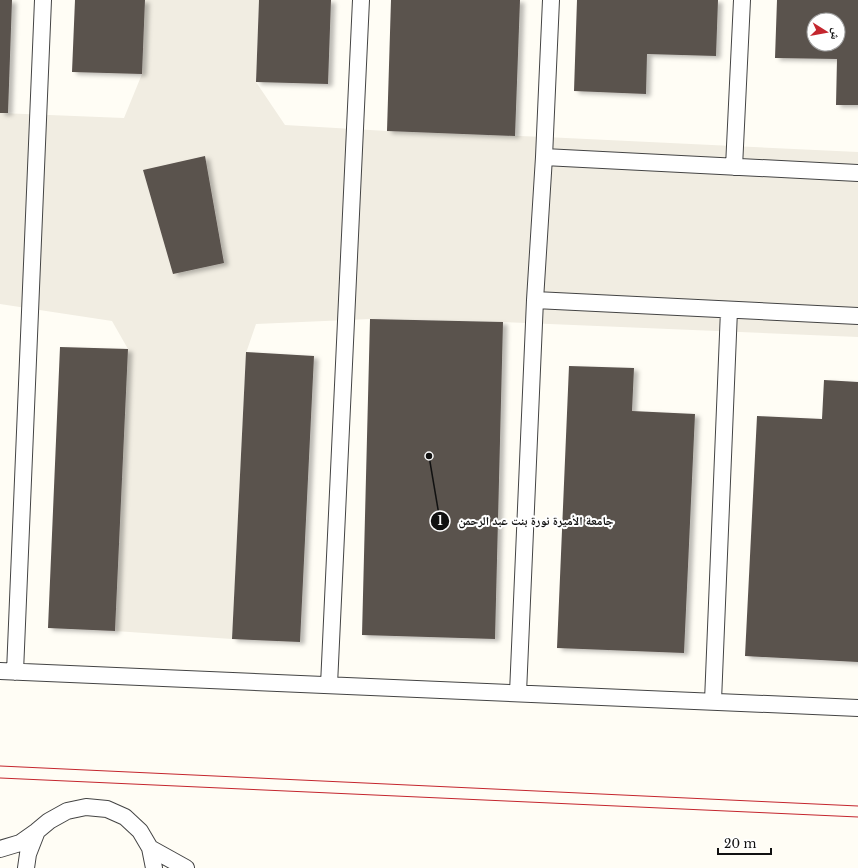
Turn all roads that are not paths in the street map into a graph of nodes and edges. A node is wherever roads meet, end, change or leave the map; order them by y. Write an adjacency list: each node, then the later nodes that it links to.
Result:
1 (43, 0): 11 (street)
2 (361, 0): 12 (street)
3 (551, 0): 5 (street)
4 (742, 0): 6 (street)
5 (544, 158): 6 (street); 8 (street)
6 (734, 167): 7 (street)
7 (858, 173)
8 (535, 300): 9 (street); 13 (street)
9 (729, 310): 10 (street); 14 (street)
10 (858, 316)
11 (7, 671): 12 (street)
12 (329, 685): 13 (street)
13 (518, 693): 14 (street)
14 (713, 701): 15 (street)
15 (858, 708)
16 (37, 831): 17 (street); 18 (street); 19 (street)
17 (150, 848): 20 (street); 21 (street)
18 (0, 849)
19 (26, 868)
20 (154, 868)
21 (186, 868)

